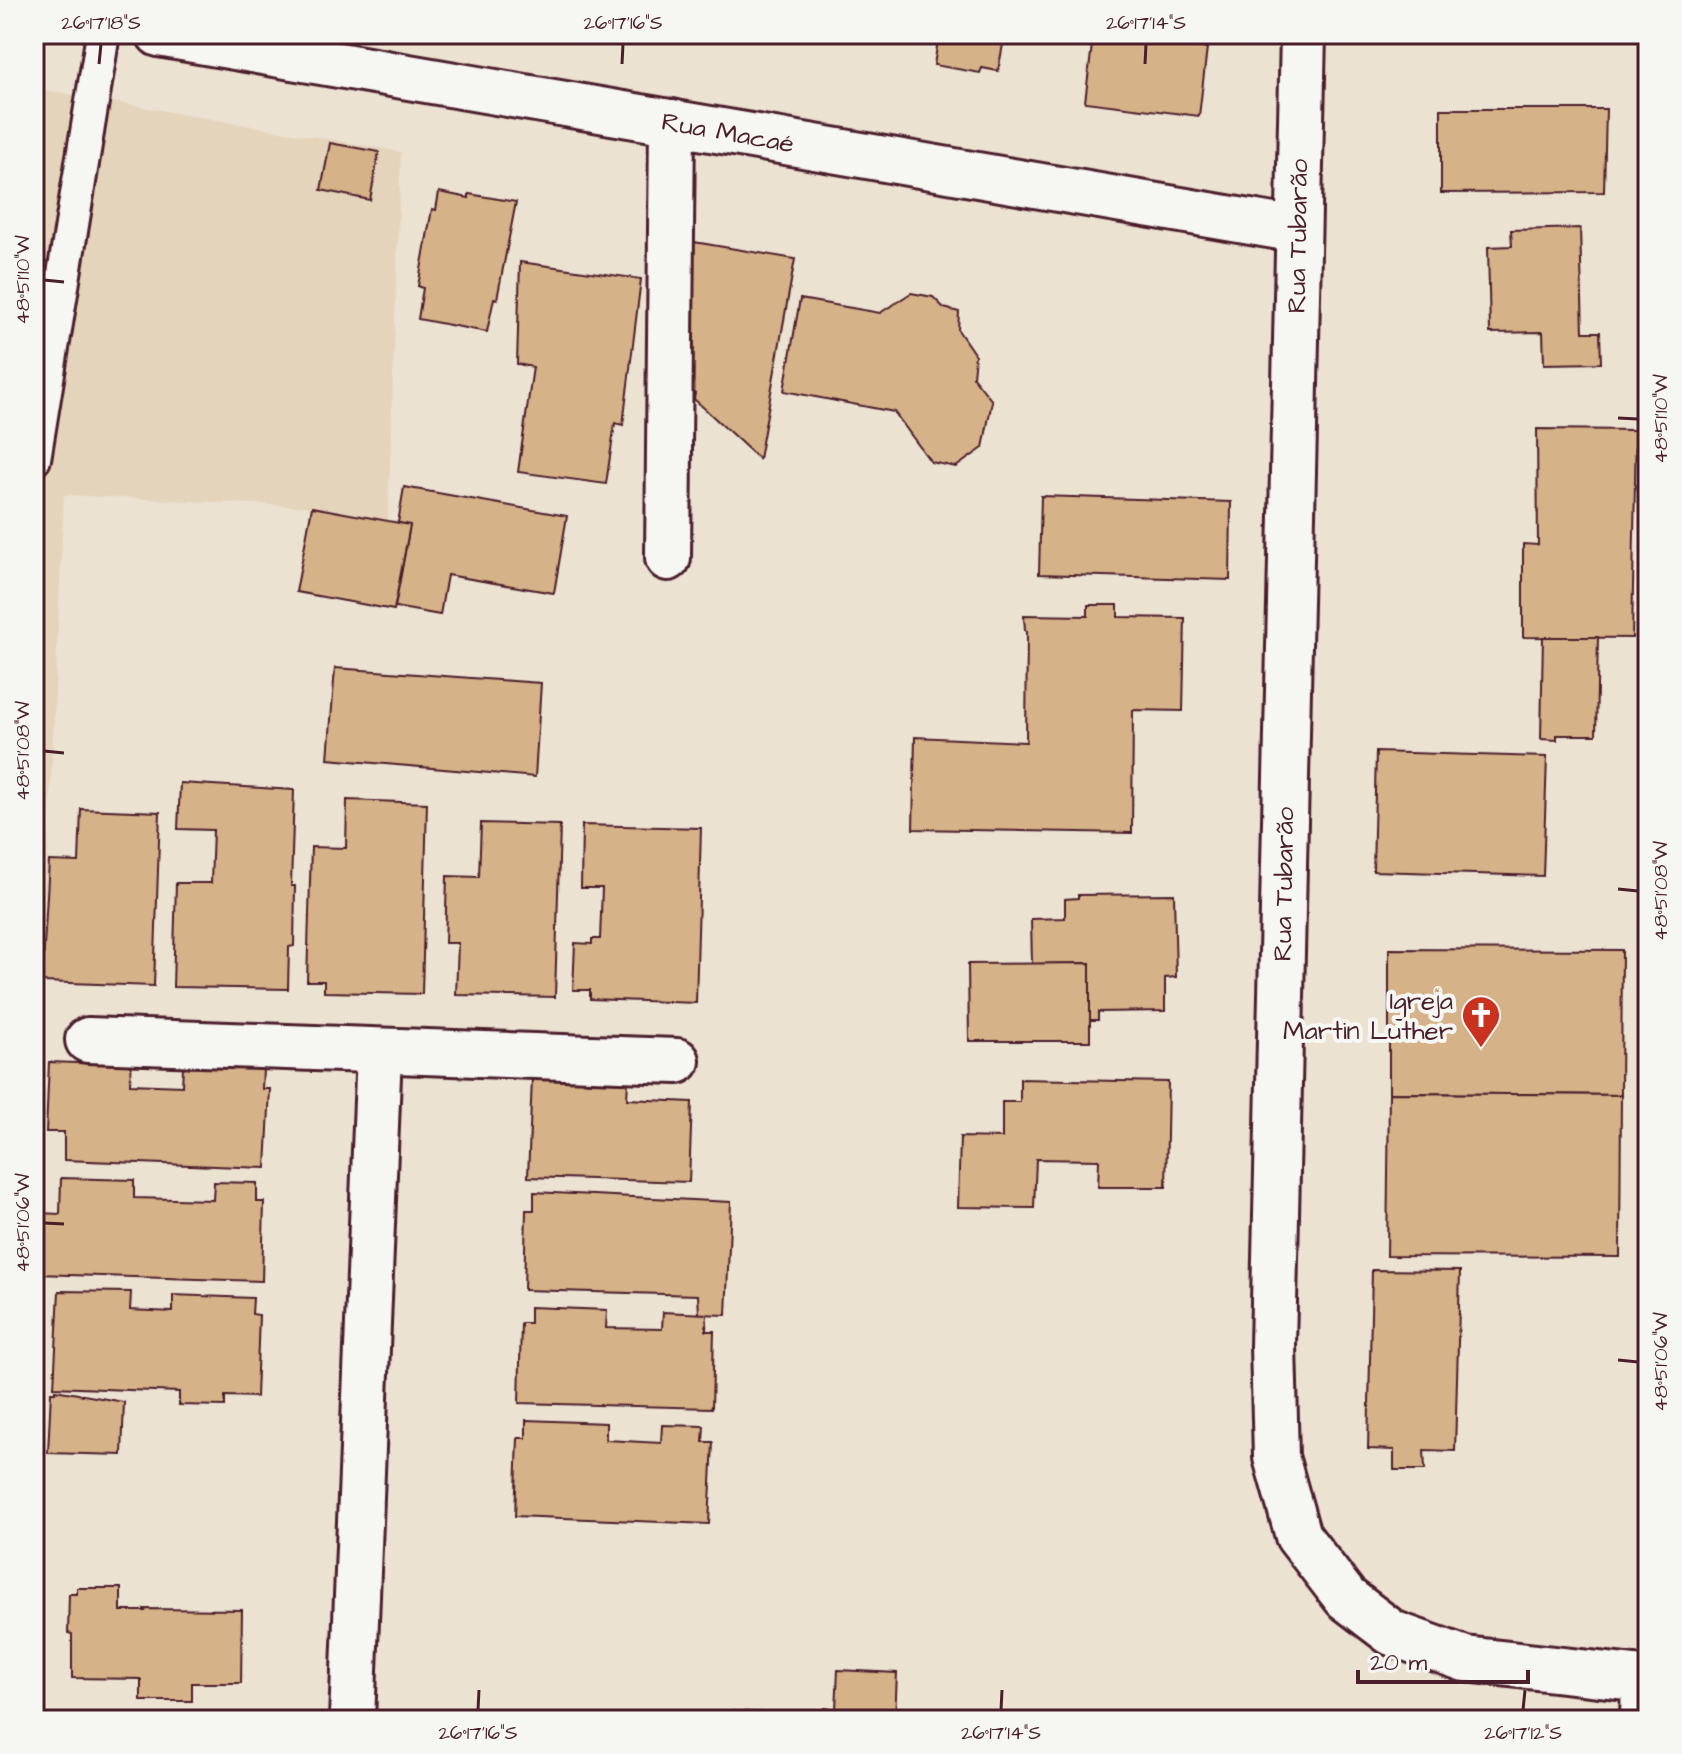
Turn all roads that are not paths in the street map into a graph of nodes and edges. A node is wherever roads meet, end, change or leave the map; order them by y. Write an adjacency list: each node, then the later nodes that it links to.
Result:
1 (103, 34): 6 (lane)
2 (159, 34): 4 (street, Rua Macaé)
3 (1303, 34): 5 (street, Rua Tubarão)
4 (672, 122): 5 (street, Rua Macaé); 7 (street)
5 (1297, 230): 11 (street, Rua Tubarão)
6 (34, 459)
7 (668, 558)
8 (88, 1040): 9 (street)
9 (379, 1051): 10 (street); 12 (street)
10 (677, 1061)
11 (1645, 1693)
12 (352, 1720)

